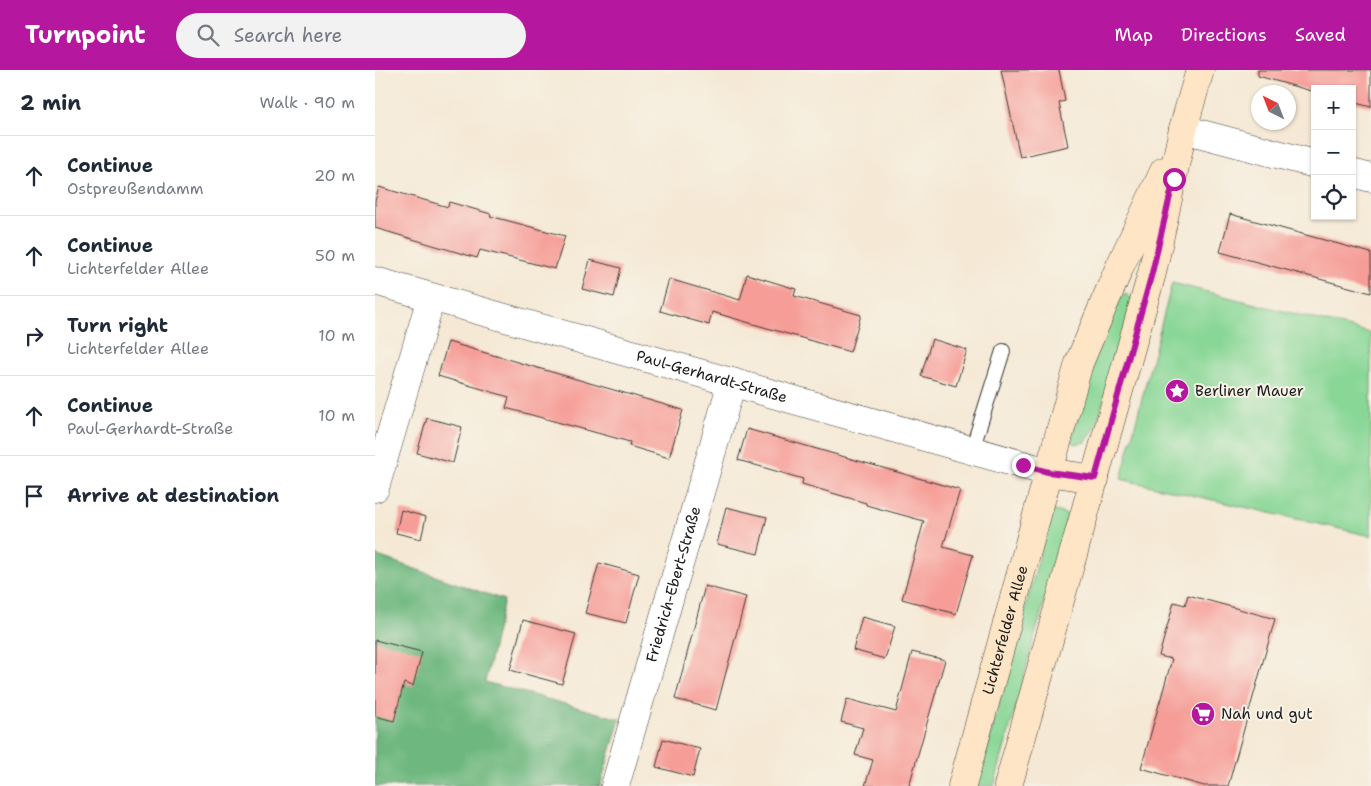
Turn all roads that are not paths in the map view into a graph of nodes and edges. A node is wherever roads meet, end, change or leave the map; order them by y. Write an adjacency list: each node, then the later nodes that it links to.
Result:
1 (1200, 70): 2 (main road)
2 (1183, 129): 3 (street); 11 (main road, Lichterfelder Allee); 12 (main road)
3 (1311, 163)
4 (1356, 174): 5 (street)
5 (1371, 178)
6 (375, 281): 7 (street, Paul-Gerhardt-Straße)
7 (431, 298): 9 (street, Paul-Gerhardt-Straße); 13 (street)
8 (1003, 351): 10 (lane)
9 (732, 382): 10 (street, Paul-Gerhardt-Straße); 14 (street, Friedrich-Ebert-Straße)
10 (972, 450): 11 (street, Paul-Gerhardt-Straße)
11 (1048, 472): 12 (main road); 15 (main road, Lichterfelder Allee)
12 (1095, 478): 16 (main road)
13 (375, 488)
14 (615, 786)
15 (962, 786)
16 (1008, 786)

